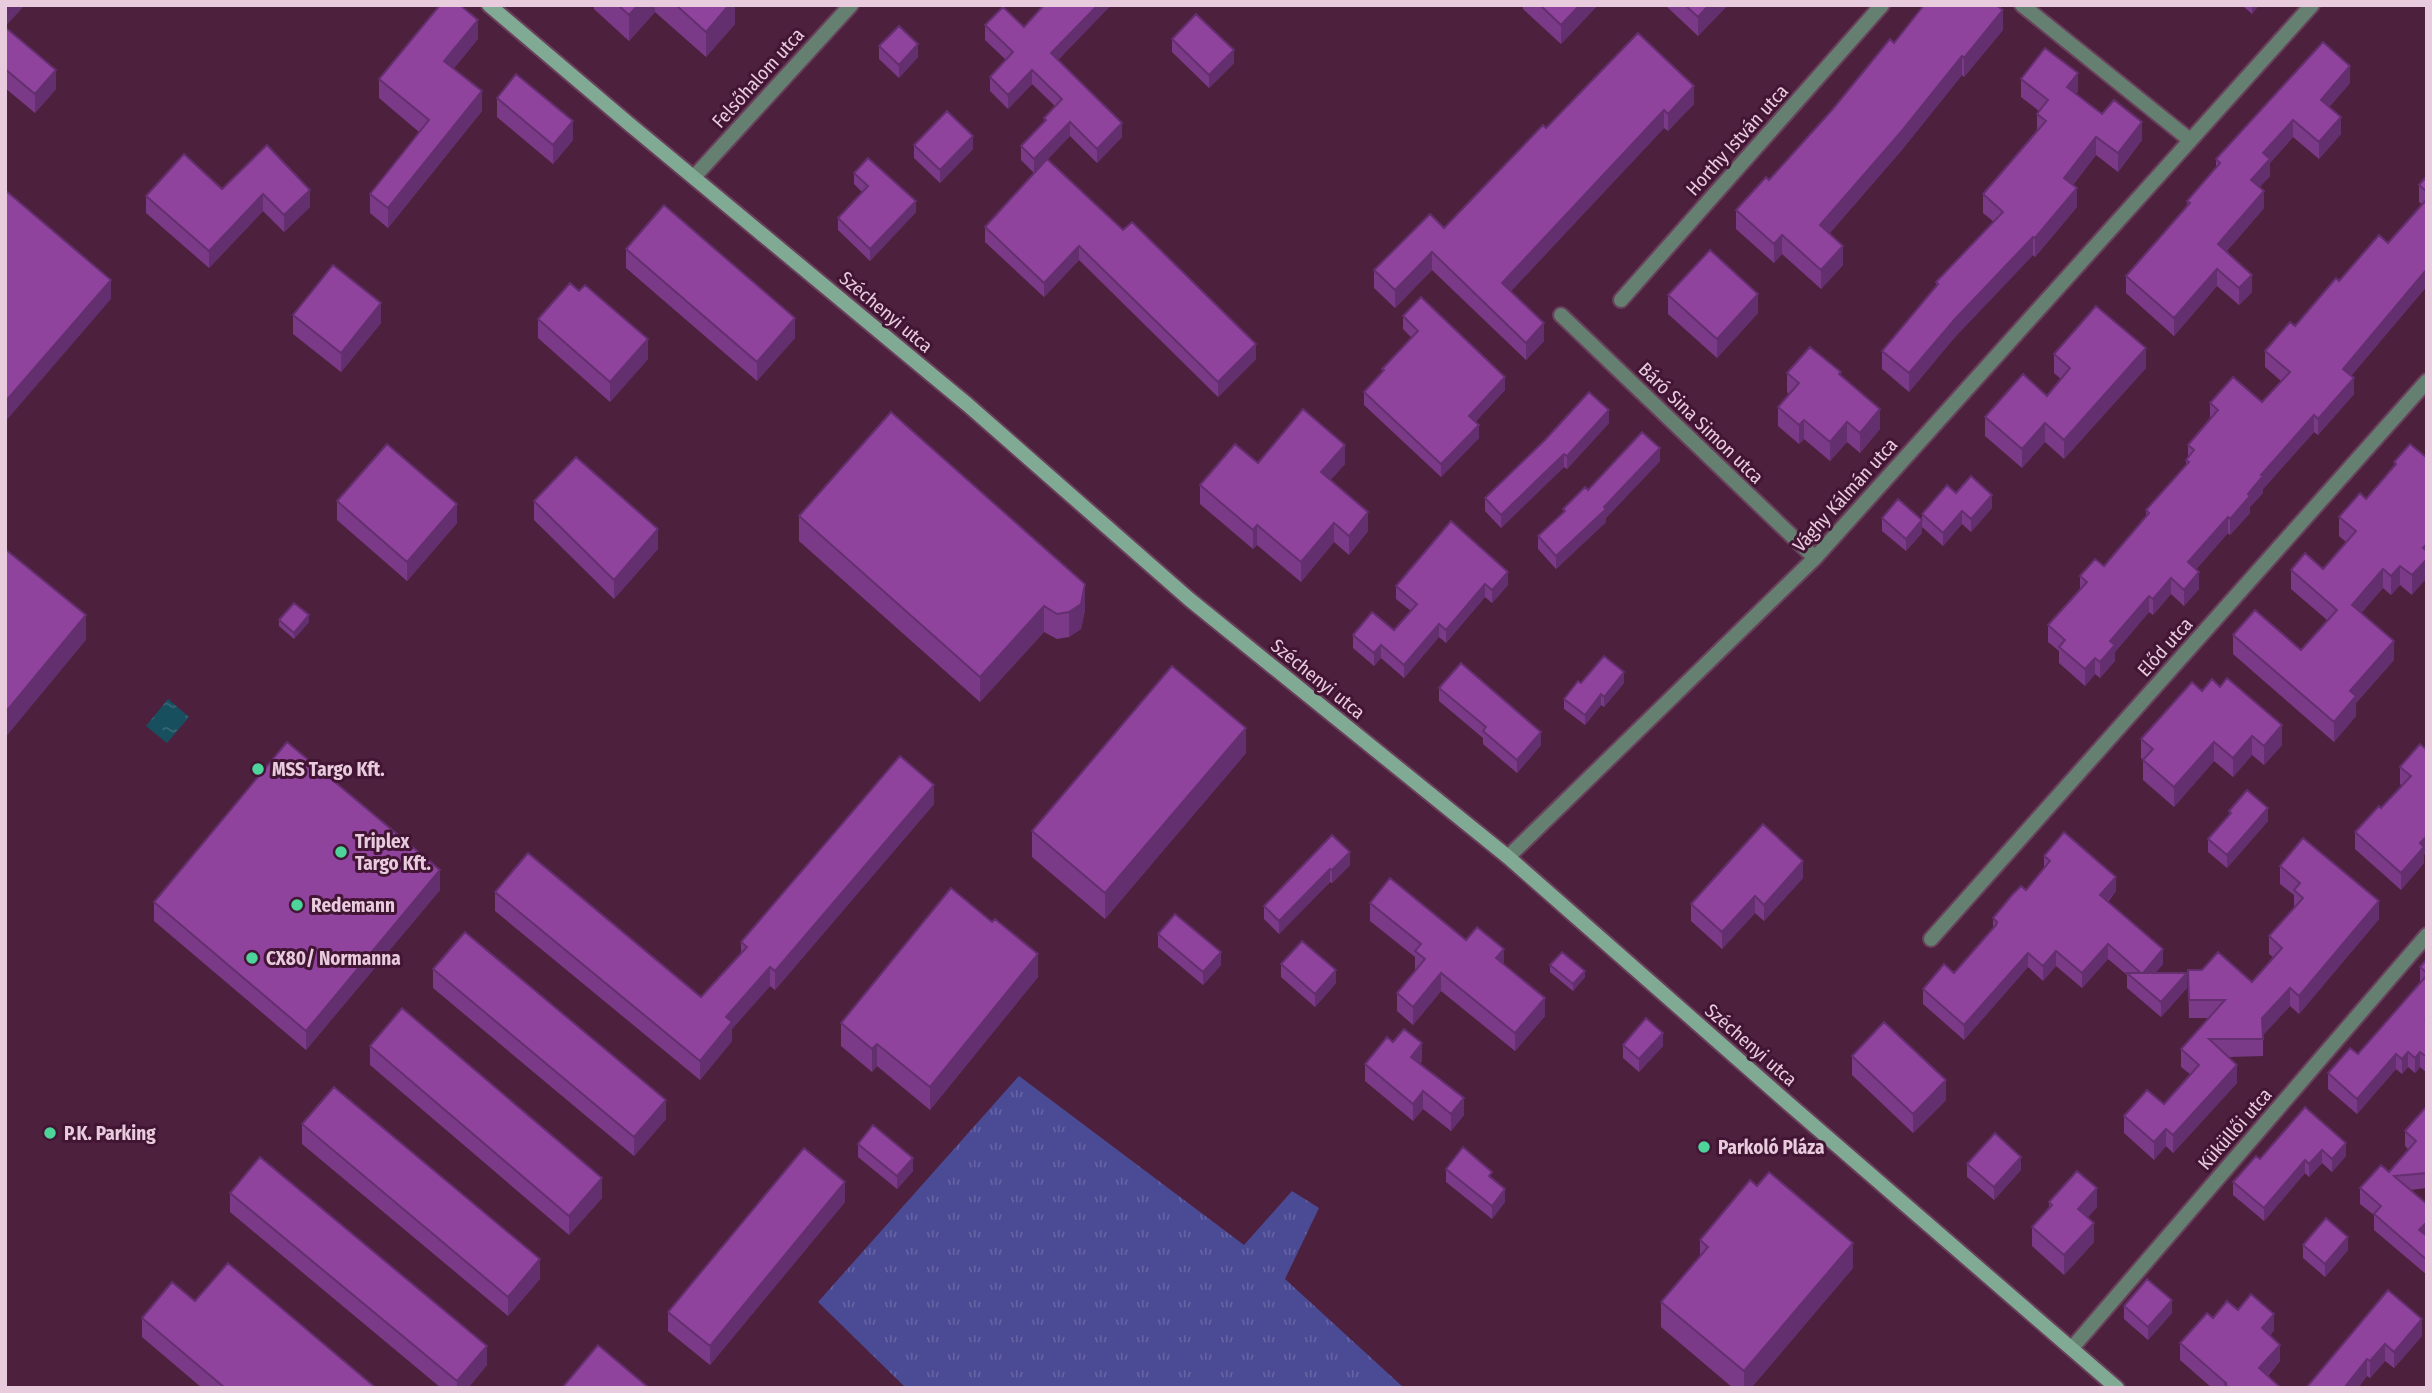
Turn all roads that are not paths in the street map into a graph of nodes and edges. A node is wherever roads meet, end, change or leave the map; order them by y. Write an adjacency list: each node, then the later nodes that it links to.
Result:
1 (489, 5): 7 (street, Széchenyi utca)
2 (851, 5): 7 (street, Felsőhalom utca)
3 (1882, 5): 8 (street, Horthy István utca)
4 (2022, 5): 6 (street)
5 (2312, 5): 6 (street, Vághy Kálmán utca)
6 (2190, 140): 11 (street, Vághy Kálmán utca)
7 (694, 177): 12 (street, Széchenyi utca)
8 (1621, 300)
9 (1562, 315): 11 (street, Báró Sina Simon utca)
10 (2427, 381): 14 (street, Előd utca)
11 (1815, 558): 12 (street, Vághy Kálmán utca)
12 (1508, 856): 15 (street, Széchenyi utca)
13 (2427, 934): 15 (street, Küküllői utca)
14 (1931, 939)
15 (2072, 1348): 16 (street, Széchenyi utca)
16 (2117, 1388)

